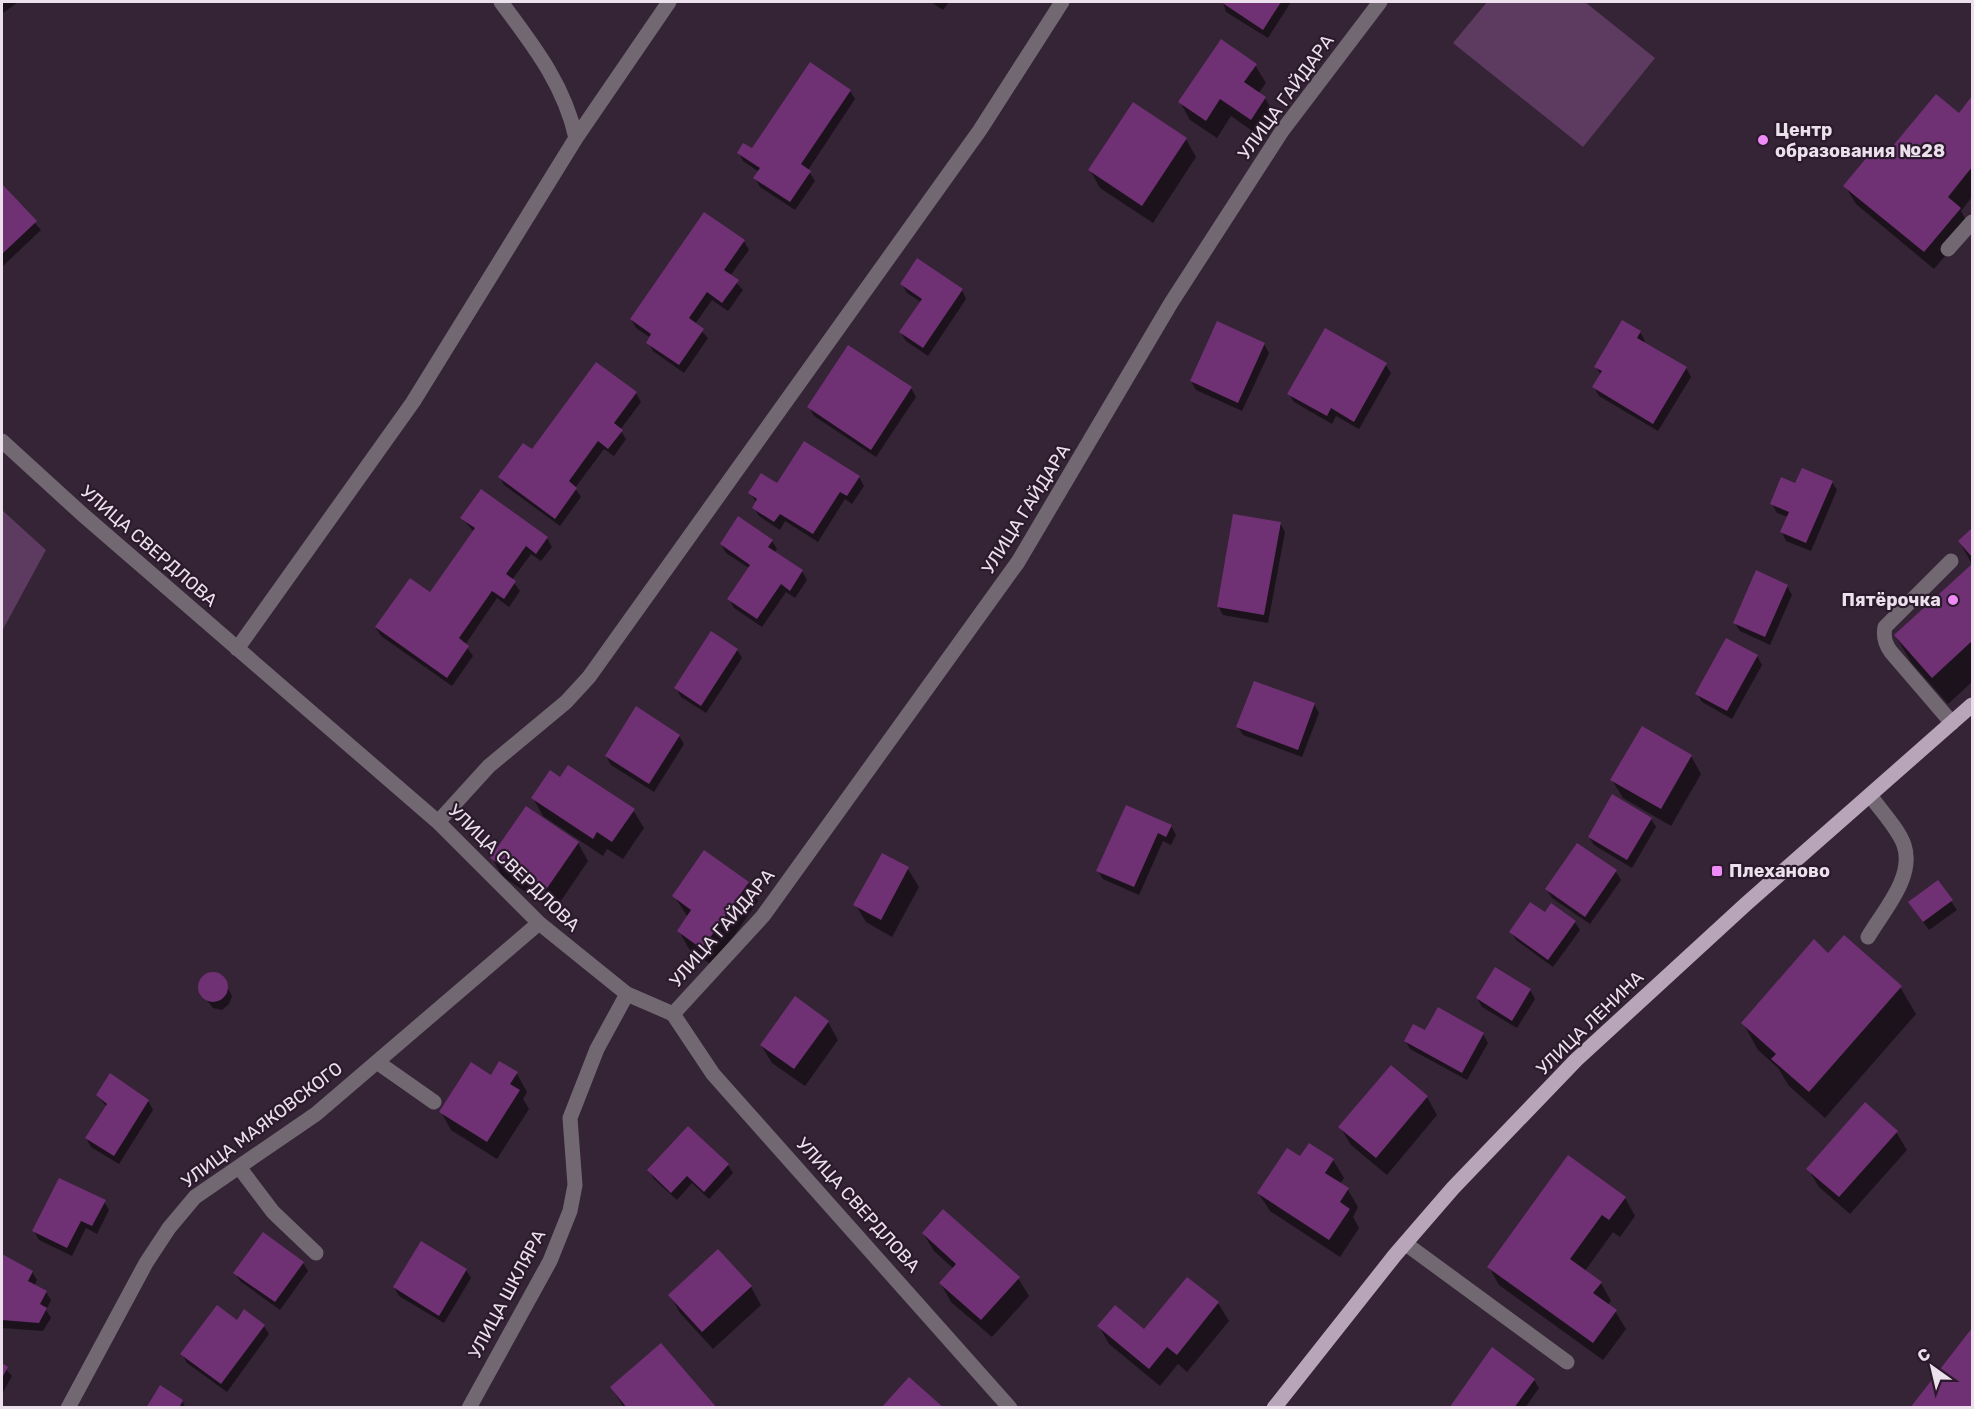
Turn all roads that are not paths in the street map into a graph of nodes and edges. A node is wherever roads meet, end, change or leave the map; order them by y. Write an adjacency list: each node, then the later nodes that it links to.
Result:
1 (501, 2): 5 (street)
2 (669, 2): 5 (street)
3 (1062, 2): 14 (street)
4 (1380, 2): 18 (street, УЛИЦА ГАЙДАРА)
5 (576, 138): 10 (street)
6 (1972, 222): 7 (street)
7 (1948, 249)
8 (2, 441): 10 (street, УЛИЦА СВЕРДЛОВА)
9 (1951, 561): 12 (street)
10 (237, 649): 14 (street, УЛИЦА СВЕРДЛОВА)
11 (1972, 705): 12 (main road, УЛИЦА ЛЕНИНА)
12 (1952, 723): 13 (main road, УЛИЦА ЛЕНИНА)
13 (1870, 795): 16 (street); 22 (main road, УЛИЦА ЛЕНИНА)
14 (438, 822): 15 (street, УЛИЦА СВЕРДЛОВА)
15 (539, 923): 17 (street, УЛИЦА СВЕРДЛОВА); 19 (street, УЛИЦА МАЯКОВСКОГО)
16 (1868, 938)
17 (627, 994): 18 (street, УЛИЦА СВЕРДЛОВА); 26 (street, УЛИЦА ШКЛЯРА)
18 (673, 1014): 27 (street, УЛИЦА СВЕРДЛОВА)
19 (377, 1062): 20 (street); 21 (street, УЛИЦА МАЯКОВСКОГО)
20 (434, 1102)
21 (239, 1167): 23 (street); 25 (street, УЛИЦА МАЯКОВСКОГО)
22 (1406, 1244): 24 (street); 28 (main road, УЛИЦА ЛЕНИНА)
23 (316, 1253)
24 (1567, 1362)
25 (68, 1407)
26 (469, 1407)
27 (1010, 1407)
28 (1274, 1407)

